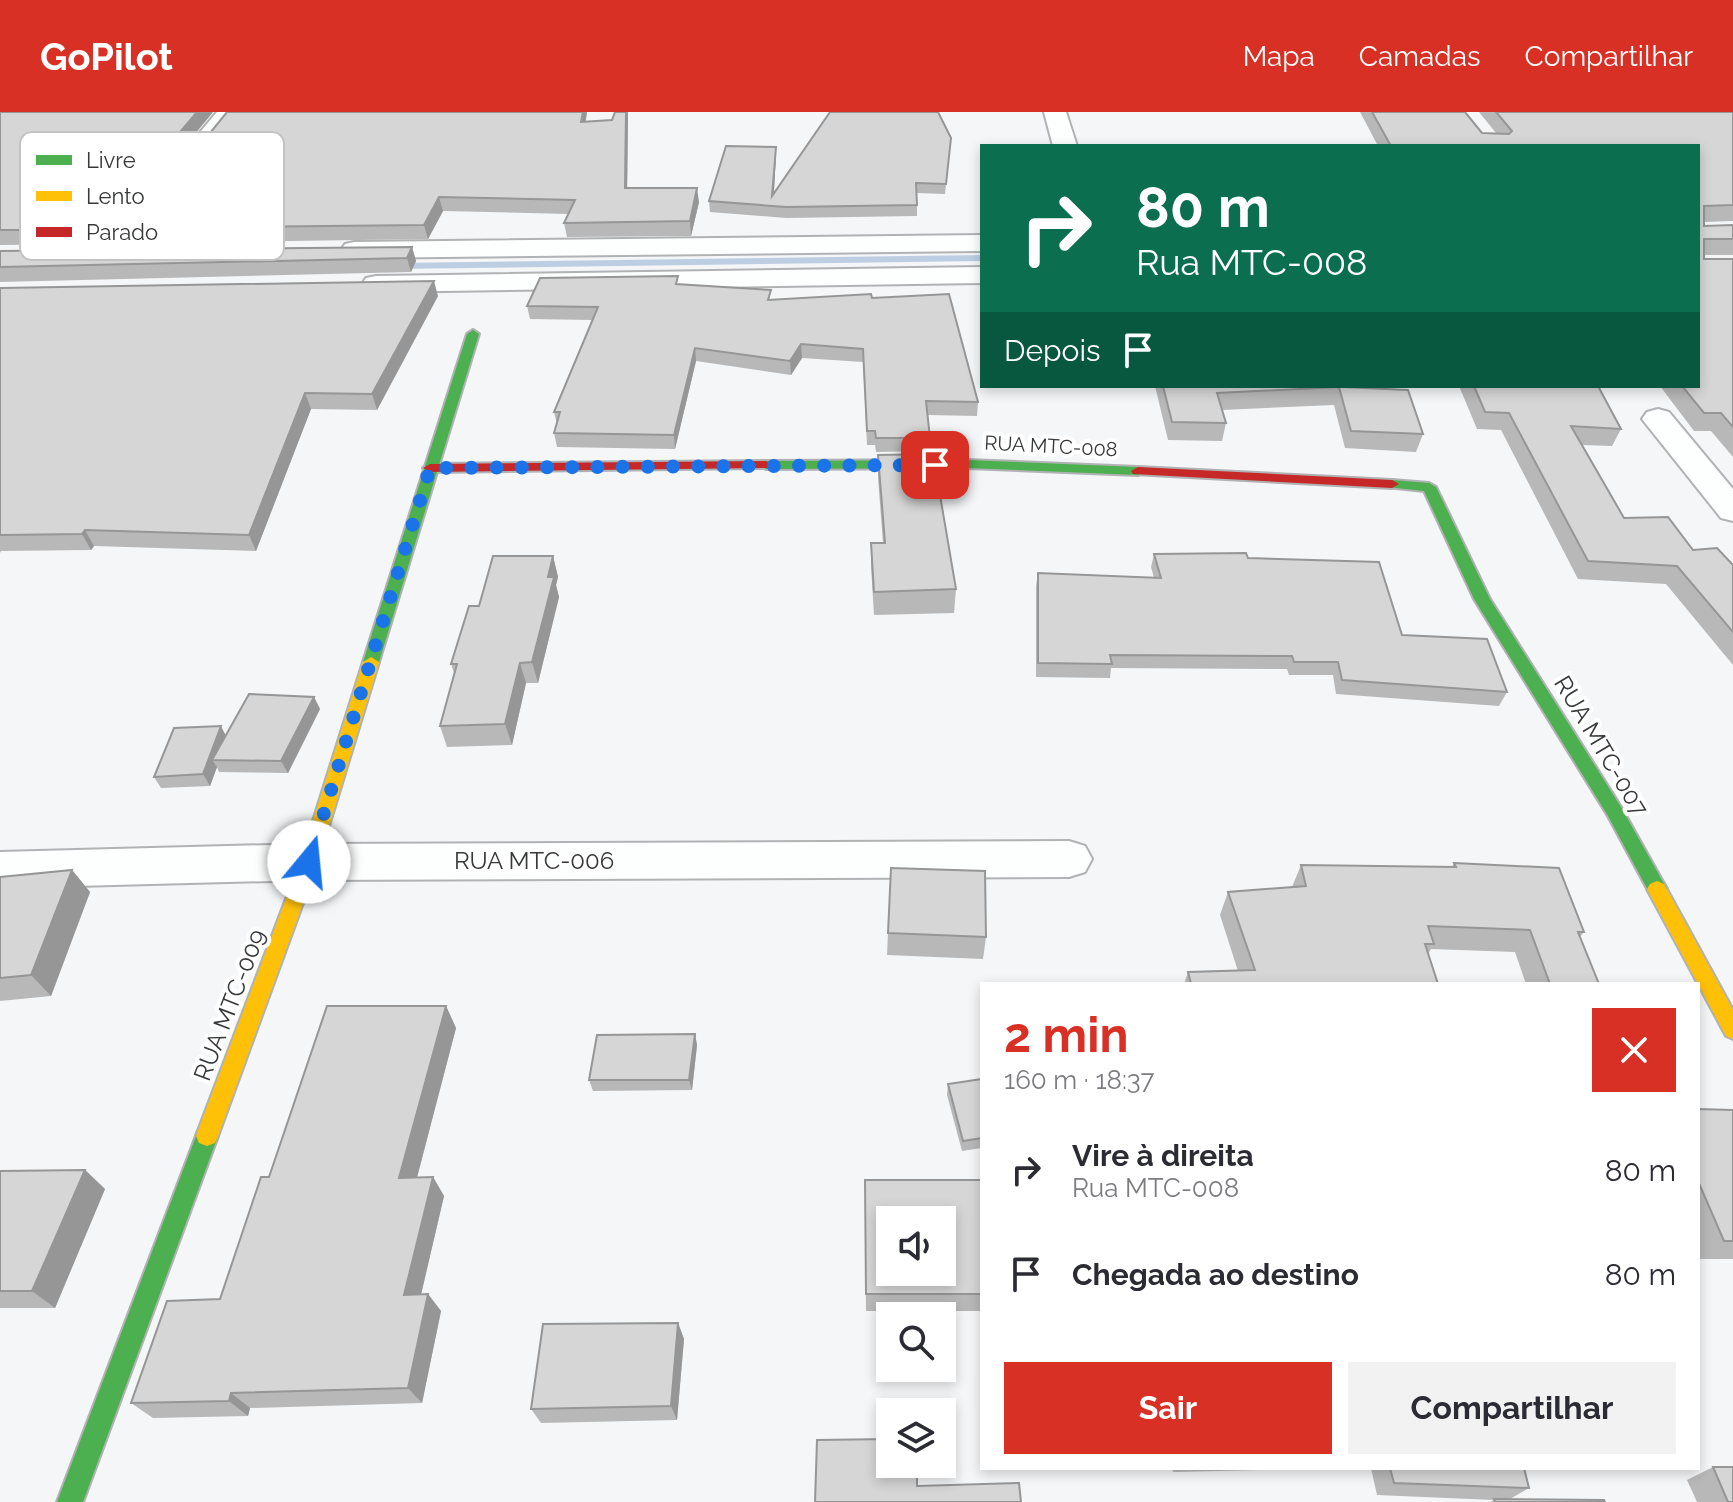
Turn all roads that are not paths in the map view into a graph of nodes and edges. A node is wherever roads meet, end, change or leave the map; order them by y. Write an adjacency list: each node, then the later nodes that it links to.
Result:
1 (229, 112): 3 (street)
2 (1055, 112): 4 (street)
3 (213, 132)
4 (1064, 144)
5 (980, 243): 6 (street)
6 (327, 250)
7 (980, 275): 8 (street)
8 (348, 285)
9 (473, 334): 11 (street, RUA MTC-009)
10 (1658, 419): 13 (street)
11 (430, 468): 12 (street, RUA MTC-008); 15 (street, RUA MTC-009)
12 (1429, 487): 17 (street, RUA MTC-007)
13 (1733, 511)
14 (1069, 859): 15 (street, RUA MTC-006)
15 (309, 862): 16 (street, RUA MTC-006); 18 (street, RUA MTC-009)
16 (0, 870)
17 (1733, 1030)
18 (70, 1502)

